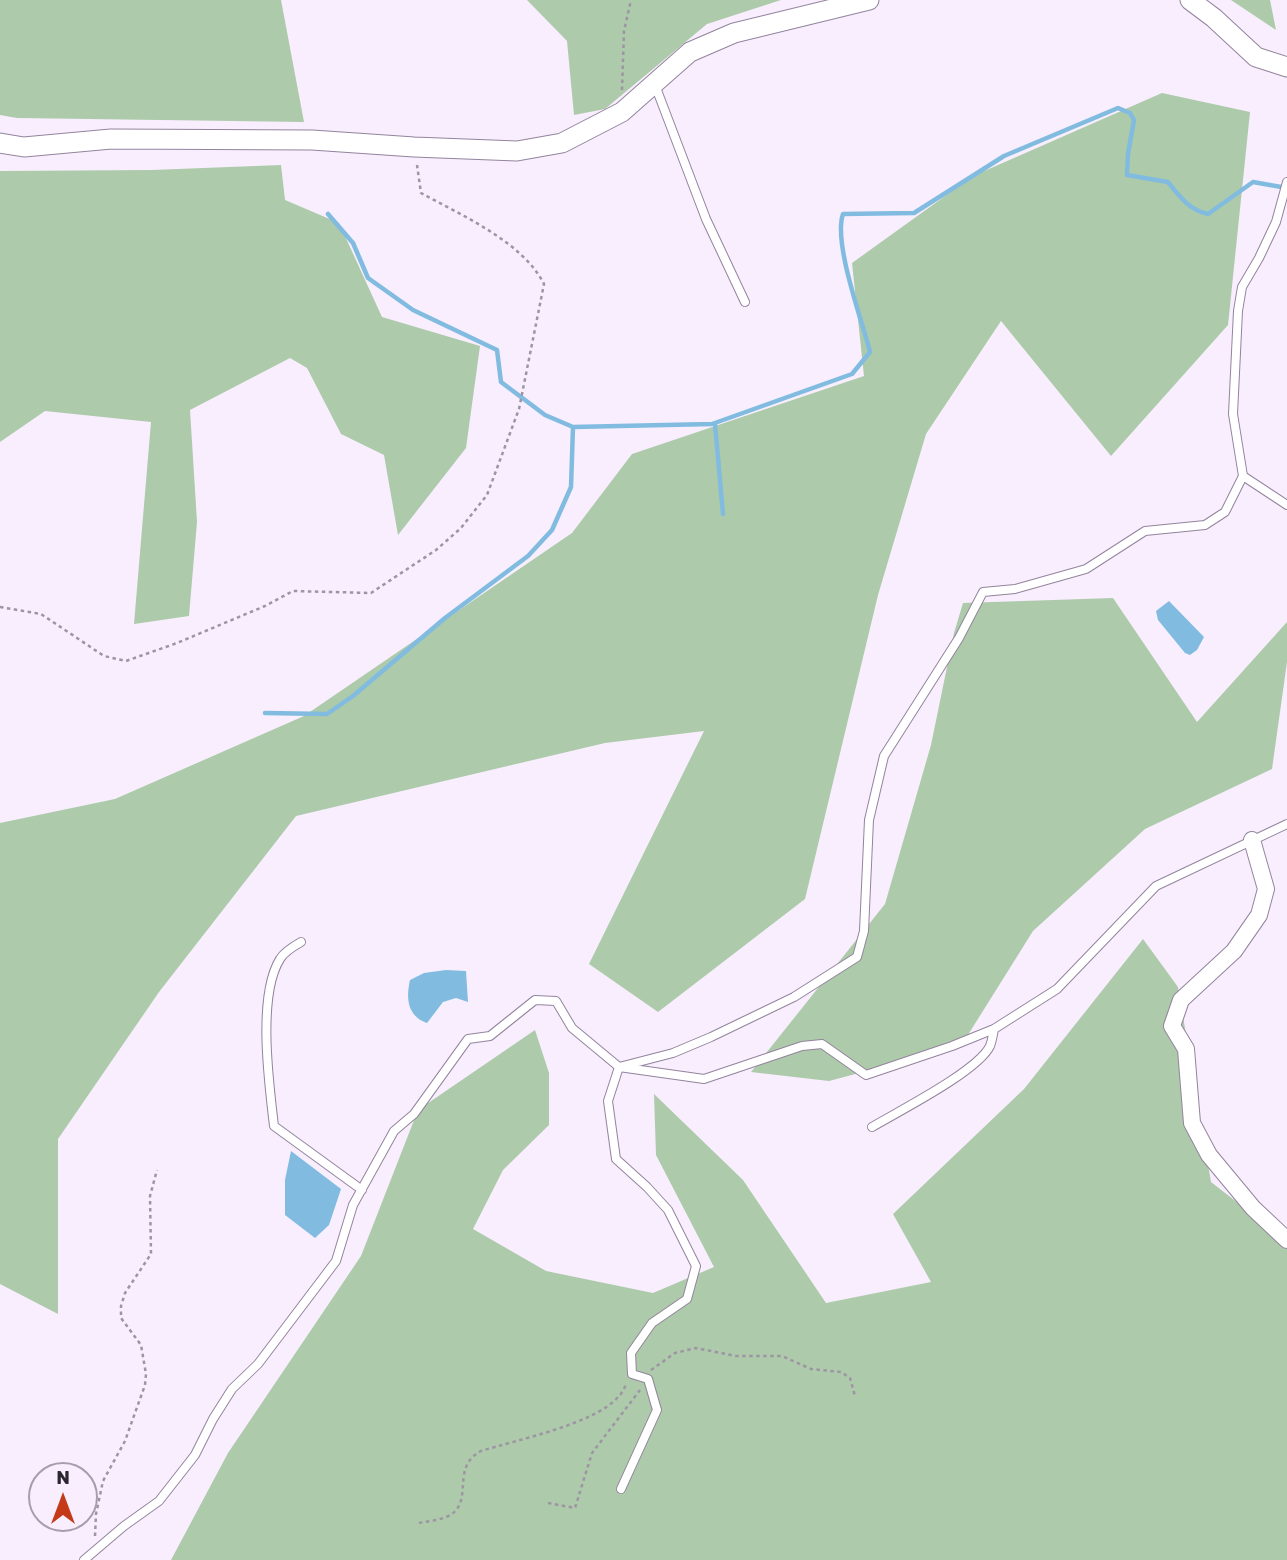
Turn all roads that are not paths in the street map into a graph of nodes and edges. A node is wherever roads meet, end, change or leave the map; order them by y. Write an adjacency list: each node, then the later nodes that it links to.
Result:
1 (869, 0): 4 (street)
2 (1191, 0): 3 (street)
3 (1287, 67)
4 (655, 84): 5 (street); 7 (lane)
5 (0, 143)
6 (1287, 183): 8 (lane)
7 (745, 302)
8 (1243, 476): 9 (lane); 14 (lane)
9 (1287, 505)
10 (1287, 824): 11 (lane)
11 (1252, 840): 13 (lane); 17 (street)
12 (301, 942): 16 (lane)
13 (994, 1029): 14 (lane); 15 (lane)
14 (619, 1067): 16 (lane); 18 (lane)
15 (872, 1127)
16 (362, 1189): 19 (lane)
17 (1287, 1240)
18 (621, 1489)
19 (84, 1560)

